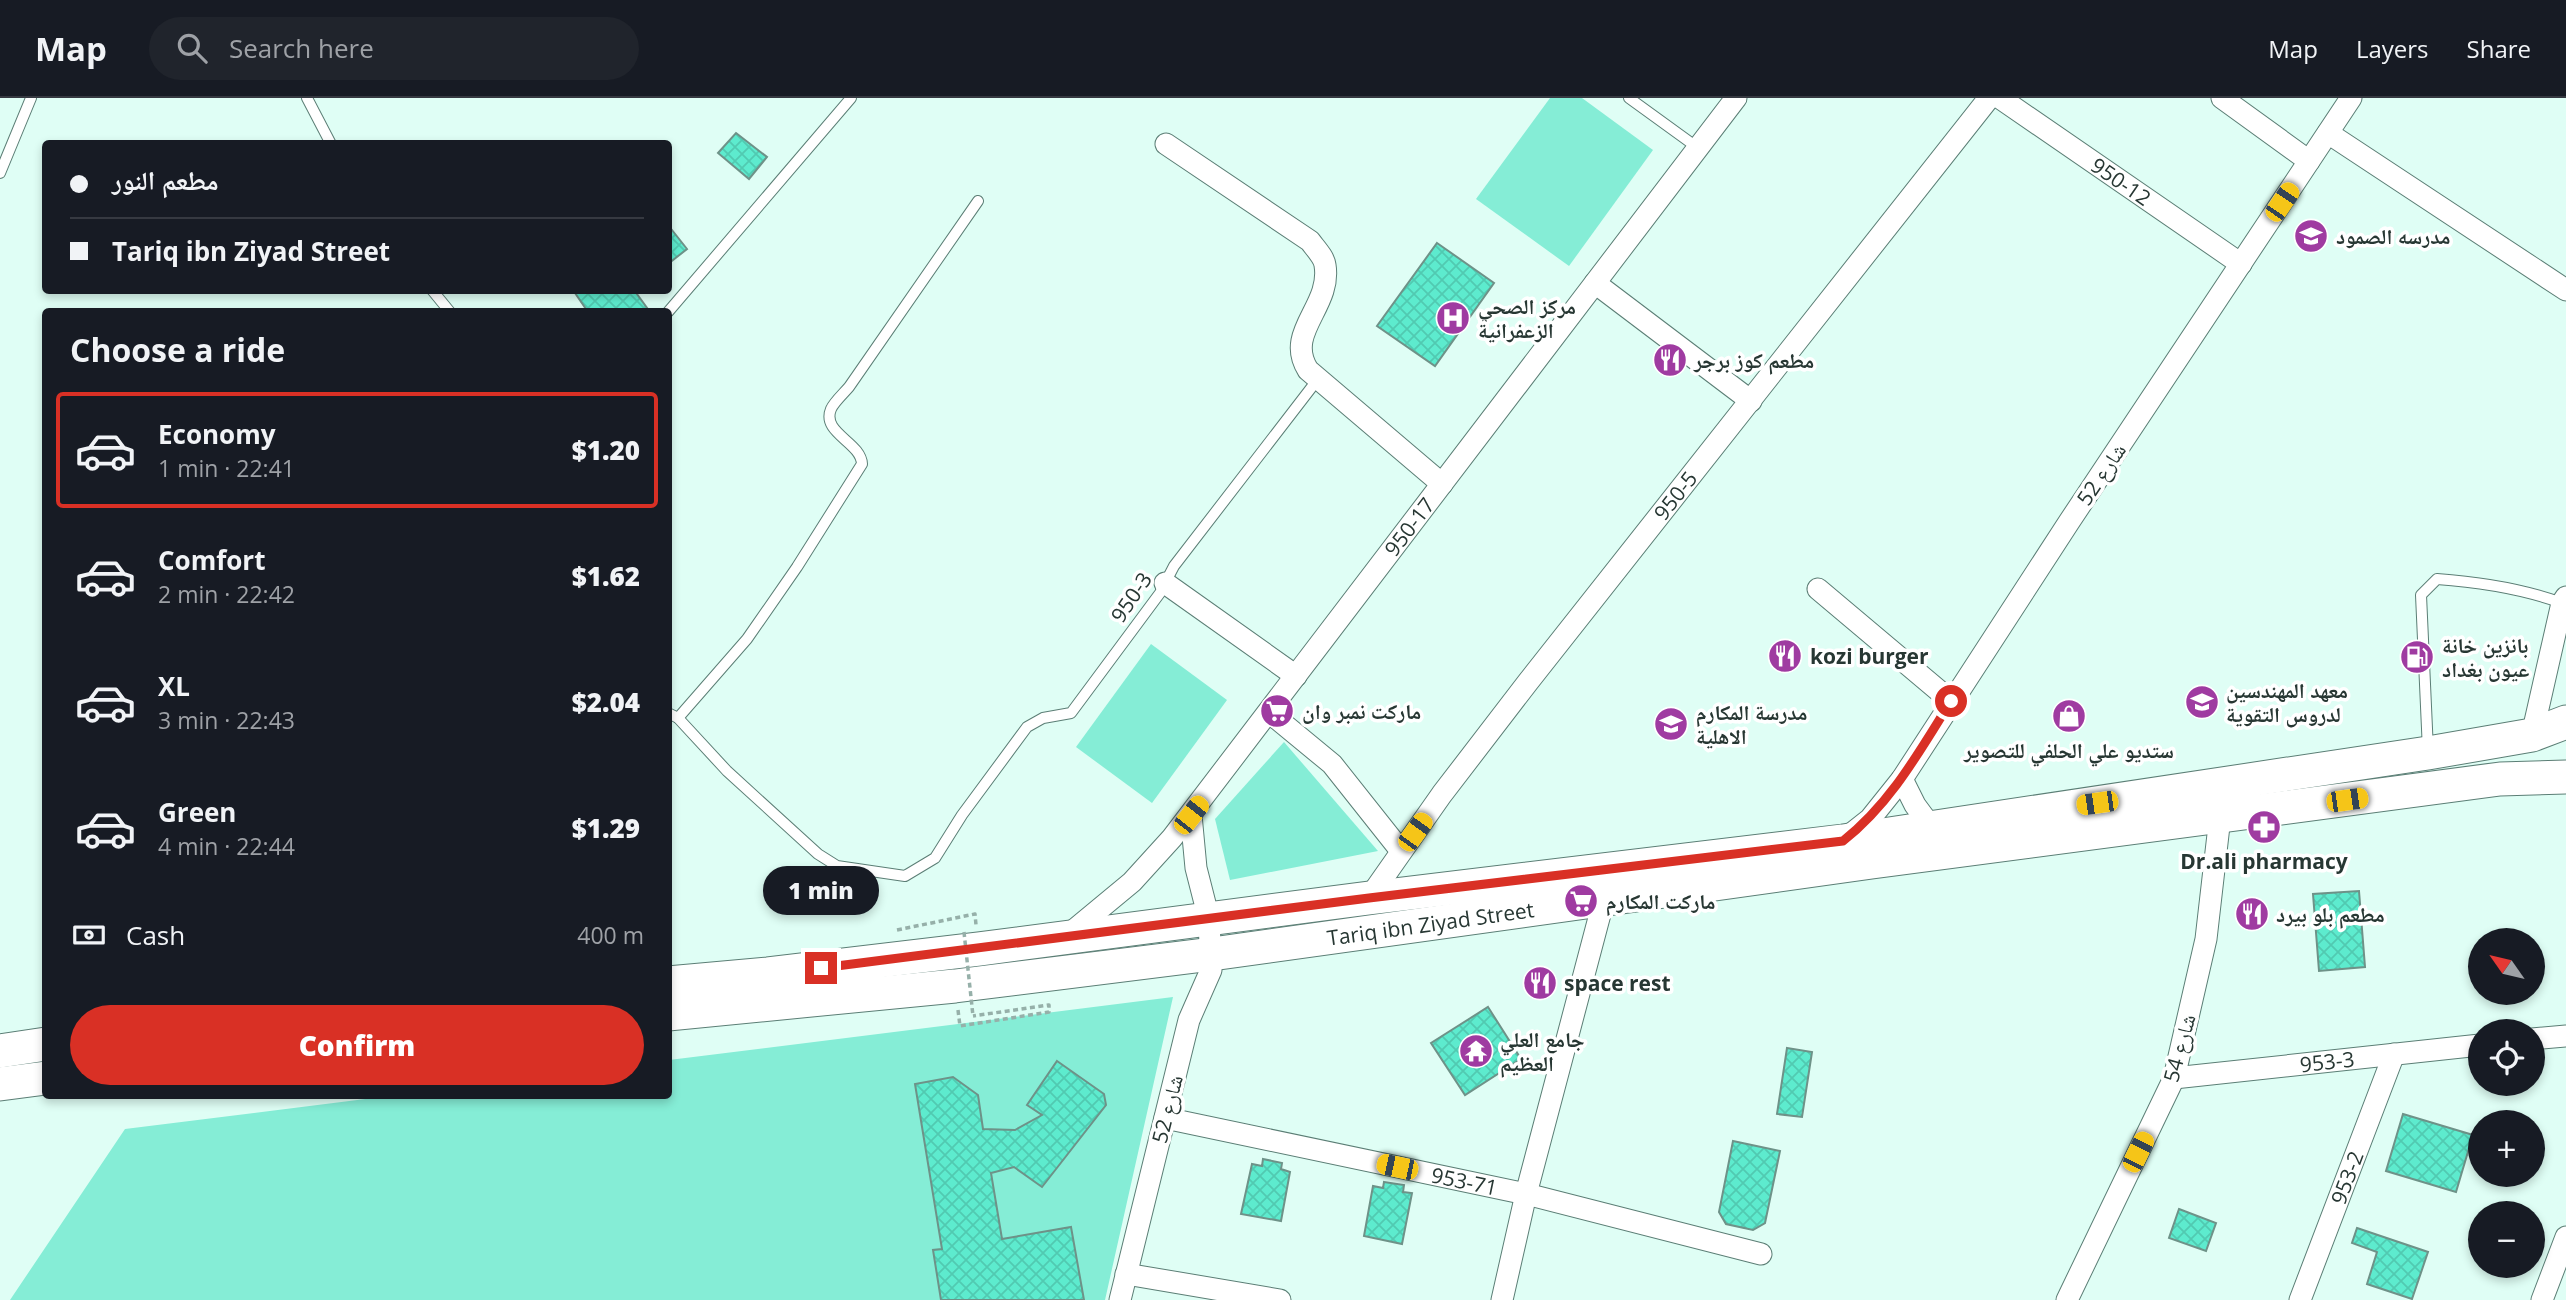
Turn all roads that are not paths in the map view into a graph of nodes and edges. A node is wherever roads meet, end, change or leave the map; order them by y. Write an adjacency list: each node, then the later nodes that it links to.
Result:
1 (31, 98): 15 (lane)
2 (307, 98): 11 (lane)
3 (851, 98): 22 (lane)
4 (1629, 98): 13 (lane)
5 (1736, 98): 13 (street, 950-17)
6 (1989, 98): 24 (street, 950-5)
7 (2000, 98): 17 (street, 950-12)
8 (2222, 98): 14 (street)
9 (2349, 99): 10 (street, شارع 52)
10 (2328, 133): 14 (street, شارع 52); 19 (street)
11 (329, 140)
12 (1166, 144): 23 (street)
13 (1698, 148): 18 (street, 950-17)
14 (2309, 161): 17 (street, شارع 52)
15 (0, 173)
16 (978, 201): 32 (lane)
17 (2241, 264): 30 (street, شارع 52)
18 (1595, 283): 24 (street); 25 (street, 950-17)
19 (2566, 290)
20 (435, 294): 21 (lane)
21 (447, 308)
22 (671, 308)
23 (1318, 379): 25 (street); 26 (lane, 950-3)
24 (1751, 401): 42 (street, 950-5)
25 (1442, 484): 29 (street, 950-17)
26 (1165, 583): 29 (street); 32 (lane, 950-3)
27 (1818, 589): 30 (street)
28 (2564, 600): 34 (street); 35 (lane)
29 (1296, 676): 31 (street, 950-17)
30 (1951, 701): 37 (street, شارع 52)
31 (1269, 712): 38 (street, 950-17); 42 (street)
32 (673, 715)
33 (2566, 722): 34 (main road, Tariq ibn Ziyad Street)
34 (2532, 735): 35 (main road, Tariq ibn Ziyad Street)
35 (2428, 753): 40 (main road, Tariq ibn Ziyad Street)
36 (2566, 777): 39 (main road, Tariq ibn Ziyad Street)
37 (1902, 779): 40 (street); 41 (street, شارع 52)
38 (1191, 815): 45 (street, شارع 52); 46 (street, 950-17)
39 (2220, 817): 44 (main road, Tariq ibn Ziyad Street); 56 (street, شارع 54)
40 (1932, 828): 41 (main road, Tariq ibn Ziyad Street)
41 (1843, 841): 43 (main road, Tariq ibn Ziyad Street)
42 (1401, 851): 43 (street, 950-5)
43 (1369, 898): 45 (main road, Tariq ibn Ziyad Street)
44 (1604, 899): 47 (main road, Tariq ibn Ziyad Street); 60 (street)
45 (1209, 919): 46 (main road, Tariq ibn Ziyad Street); 47 (street, شارع 52)
46 (1064, 938): 48 (main road, Tariq ibn Ziyad Street)
47 (1212, 954): 49 (main road, Tariq ibn Ziyad Street); 59 (street, شارع 52)
48 (672, 983)
49 (672, 1014)
50 (2566, 1035): 51 (street)
51 (2545, 1037)
52 (42, 1045): 54 (main road)
53 (2468, 1046): 55 (street, 953-3)
54 (0, 1051)
55 (2394, 1054): 56 (street, 953-3); 68 (street, 953-2)
56 (2174, 1078): 67 (street, شارع 54)
57 (42, 1079): 58 (main road)
58 (0, 1084)
59 (1165, 1118): 60 (street, 953-71); 63 (street, شارع 52)
60 (1526, 1194): 62 (street, 953-71); 66 (street)
61 (2566, 1237): 69 (street)
62 (1761, 1254)
63 (1126, 1274): 64 (street, شارع 52); 65 (street)
64 (1120, 1300)
65 (1280, 1300)
66 (1502, 1300)
67 (2067, 1300)
68 (2300, 1300)
69 (2542, 1300)

